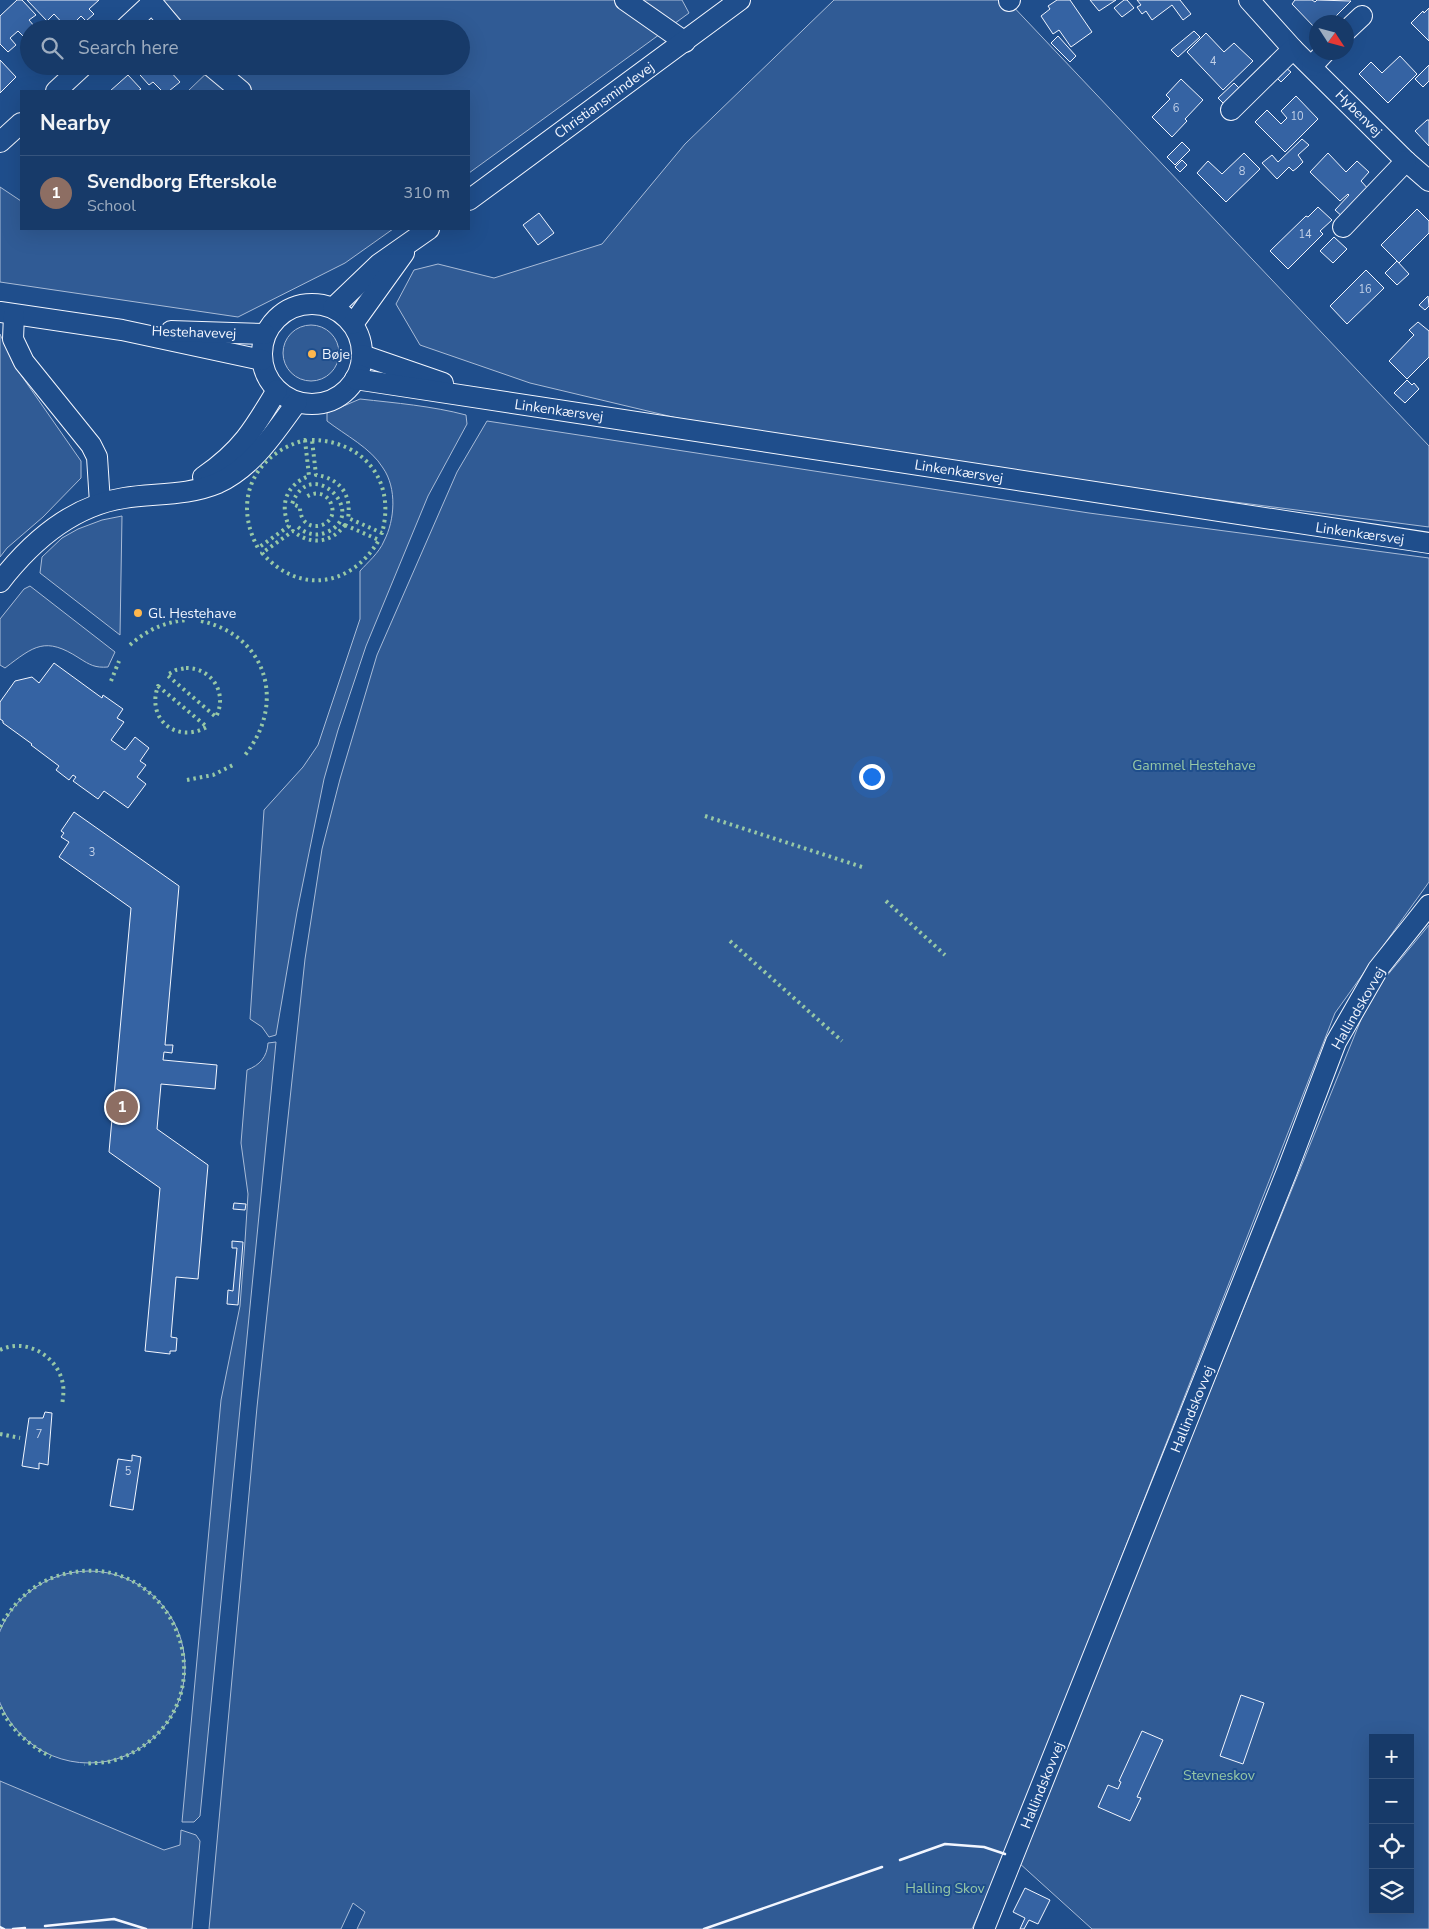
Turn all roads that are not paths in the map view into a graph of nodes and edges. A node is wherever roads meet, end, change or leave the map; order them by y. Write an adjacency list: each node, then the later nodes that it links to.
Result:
1 (626, 0): 9 (street)
2 (740, 0): 9 (street, Christiansmindevej)
3 (1249, 0): 10 (street, Hybenvej)
4 (151, 2): 6 (street); 7 (street)
5 (1362, 16): 8 (street)
6 (133, 20)
7 (166, 20)
8 (1354, 24)
9 (685, 42): 22 (street, Christiansmindevej)
10 (1293, 49): 11 (street, Hybenvej); 17 (street)
11 (1309, 55)
12 (1319, 60): 20 (street, Hybenvej)
13 (73, 75): 15 (street)
14 (222, 75): 16 (street)
15 (57, 90)
16 (240, 90)
17 (1231, 110)
18 (20, 124): 19 (street)
19 (0, 142)
20 (1406, 161): 21 (street, Hybenvej); 23 (street)
21 (1429, 182)
22 (470, 199)
23 (1343, 227)
24 (416, 232): 25 (street); 27 (street)
25 (333, 308): 27 (street); 29 (street)
26 (7, 314): 28 (street, Hestehavevej); 37 (street)
27 (352, 324): 30 (street)
28 (122, 330): 29 (street, Hestehavevej); 31 (street, Hestehavevej)
29 (265, 334): 31 (street)
30 (362, 355): 32 (street); 34 (street, Linkenkærsvej)
31 (262, 360): 33 (street)
32 (355, 379): 34 (street, Linkenkærsvej); 35 (street)
33 (277, 390): 35 (street); 36 (street)
34 (490, 399): 38 (street, Linkenkærsvej)
35 (297, 402): 36 (street)
36 (179, 494): 37 (street)
37 (100, 503): 39 (street)
38 (1429, 543)
39 (0, 582)
40 (1429, 905): 41 (street, Hallindskovvej)
41 (984, 1929)

